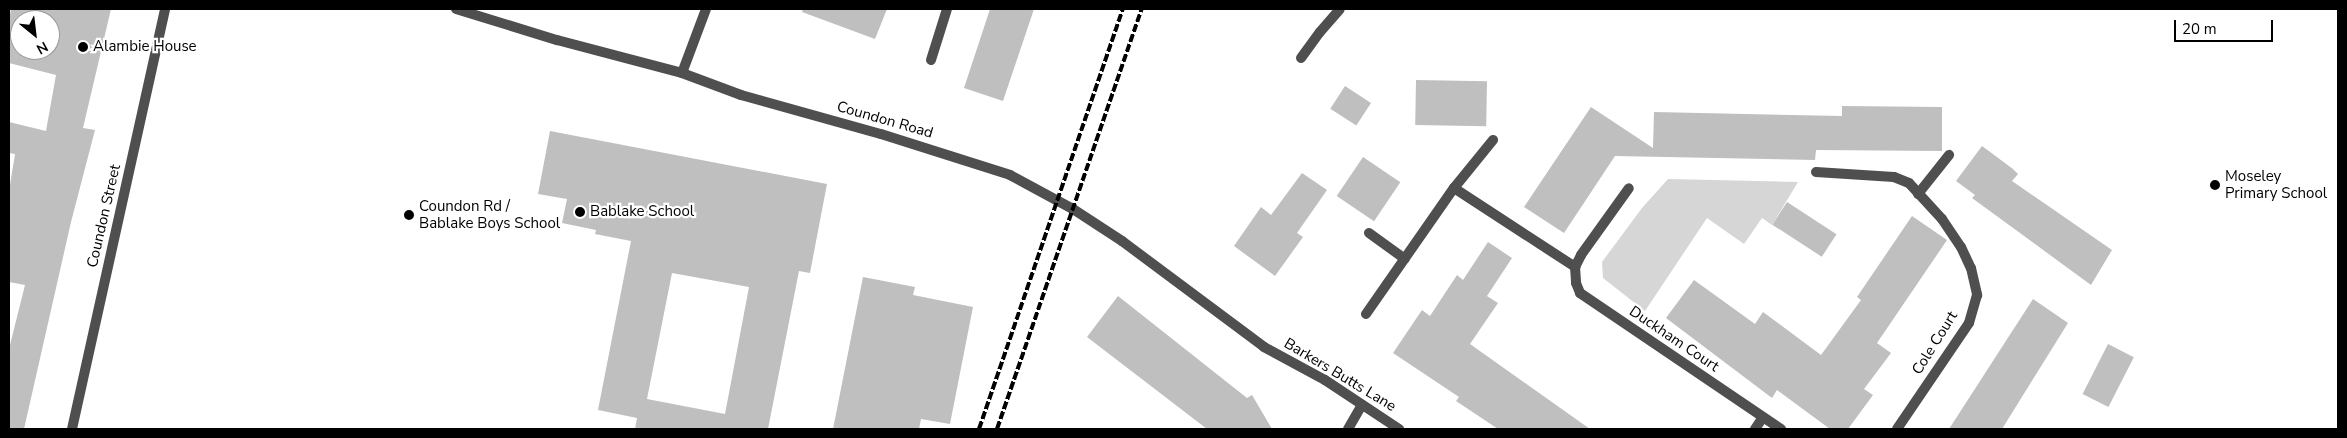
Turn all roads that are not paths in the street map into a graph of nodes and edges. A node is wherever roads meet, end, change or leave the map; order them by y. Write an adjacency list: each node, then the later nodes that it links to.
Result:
1 (165, 9): 22 (street, Coundon Street)
2 (456, 9): 8 (street, Coundon Road)
3 (706, 9): 8 (street)
4 (946, 9): 7 (street)
5 (1337, 10): 6 (street)
6 (1300, 58)
7 (931, 60)
8 (682, 73): 19 (street, Coundon Road)
9 (1493, 140): 12 (street)
10 (1949, 156): 14 (street)
11 (1816, 172): 14 (street, Cole Court)
12 (1454, 188): 16 (street); 17 (street)
13 (1629, 188): 17 (street)
14 (1918, 194): 27 (street, Cole Court)
15 (1369, 233): 16 (street)
16 (1405, 259): 18 (street)
17 (1575, 267): 21 (street, Duckham Court)
18 (1366, 314)
19 (1264, 347): 20 (street, Barkers Butts Lane)
20 (1362, 405): 23 (street); 24 (street, Barkers Butts Lane)
21 (1763, 417): 25 (street); 26 (street)
22 (72, 429)
23 (1348, 429)
24 (1399, 429)
25 (1755, 429)
26 (1781, 429)
27 (1897, 429)

